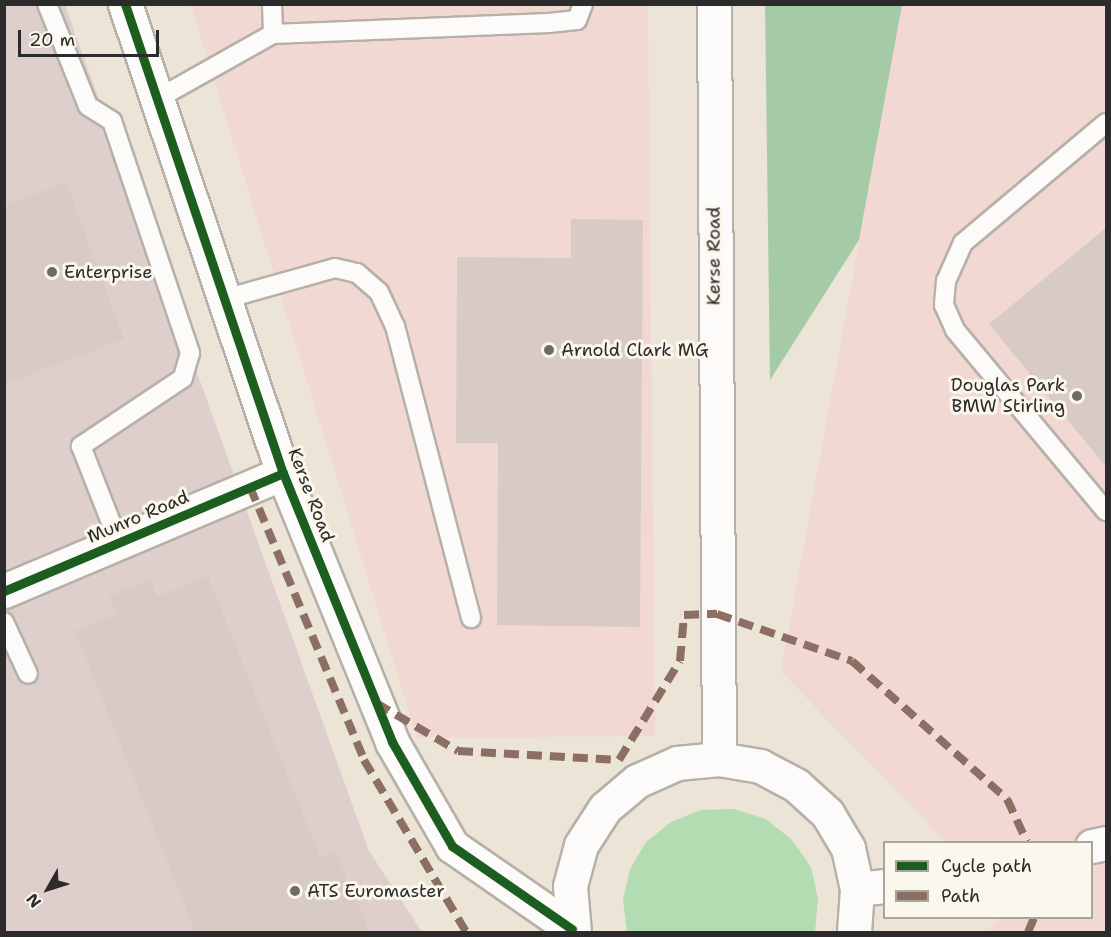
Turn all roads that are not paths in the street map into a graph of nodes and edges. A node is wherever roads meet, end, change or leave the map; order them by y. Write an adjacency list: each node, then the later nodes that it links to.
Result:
1 (47, 4): 12 (lane)
2 (125, 4): 7 (street, Kerse Road)
3 (272, 4): 6 (lane)
4 (583, 4): 6 (lane)
5 (714, 4): 17 (street, Kerse Road)
6 (273, 34): 7 (lane)
7 (157, 99): 9 (street, Kerse Road)
8 (1107, 123): 11 (lane)
9 (221, 300): 10 (street, Kerse Road); 14 (lane)
10 (284, 473): 12 (street, Munro Road); 19 (street, Kerse Road)
11 (1107, 511)
12 (119, 543): 13 (street, Munro Road)
13 (4, 591)
14 (471, 618)
15 (4, 622): 16 (lane)
16 (28, 674)
17 (719, 759): 18 (street); 19 (street)
18 (871, 887): 20 (street)
19 (573, 931)
20 (854, 933)

